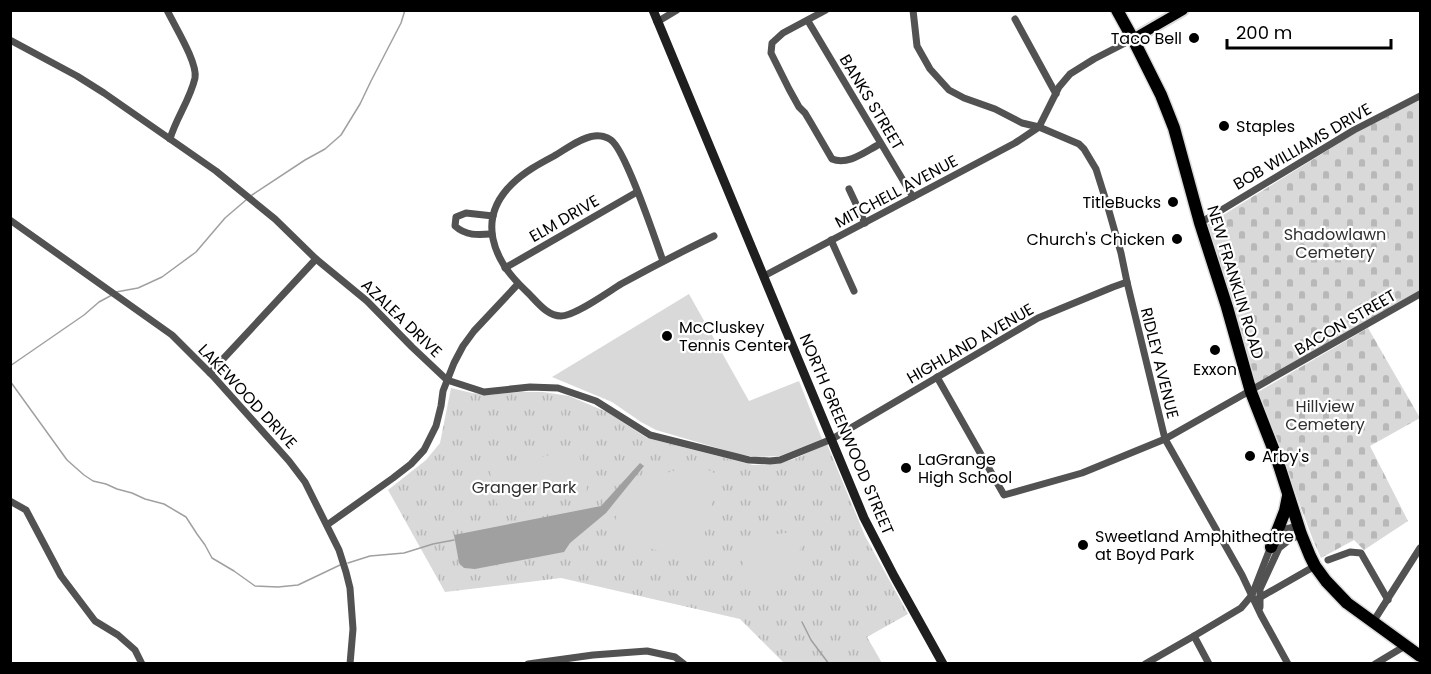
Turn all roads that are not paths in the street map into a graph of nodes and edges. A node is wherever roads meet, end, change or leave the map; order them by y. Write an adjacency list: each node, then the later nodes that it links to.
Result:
1 (167, 10): 16 (street)
2 (653, 10): 10 (main road, NORTH GREENWOOD STREET)
3 (677, 10): 10 (street)
4 (826, 10): 9 (street)
5 (913, 10): 15 (street, RIDLEY AVENUE)
6 (1117, 10): 12 (highway, NEW FRANKLIN ROAD)
7 (1183, 10): 12 (main road)
8 (1015, 19): 13 (street)
9 (808, 21): 17 (street, BANKS STREET); 17 (street)
10 (657, 22): 31 (main road, NORTH GREENWOOD STREET)
11 (10, 39): 16 (street, AZALEA DRIVE)
12 (1133, 39): 13 (street); 24 (highway, NEW FRANKLIN ROAD)
13 (1056, 94): 15 (street)
14 (1420, 96): 24 (street, BOB WILLIAMS DRIVE)
15 (1039, 127): 20 (street, MITCHELL AVENUE); 32 (street, RIDLEY AVENUE)
16 (170, 139): 28 (street, AZALEA DRIVE)
17 (880, 144): 20 (street, BANKS STREET)
18 (849, 189): 23 (street)
19 (637, 192): 21 (street); 29 (street); 30 (street, ELM DRIVE)
20 (913, 197): 23 (street, MITCHELL AVENUE)
21 (493, 216): 25 (street); 25 (street)
22 (10, 220): 36 (street, LAKEWOOD DRIVE)
23 (865, 223): 27 (street, MITCHELL AVENUE)
24 (1200, 224): 39 (highway, NEW FRANKLIN ROAD)
25 (492, 234): 30 (street)
26 (714, 236): 29 (street)
27 (831, 240): 31 (street, MITCHELL AVENUE); 34 (street)
28 (316, 259): 36 (street); 38 (street, AZALEA DRIVE)
29 (663, 261): 33 (street)
30 (505, 268): 33 (street)
31 (764, 276): 40 (main road, NORTH GREENWOOD STREET)
32 (1127, 282): 37 (street, HIGHLAND AVENUE); 41 (street, RIDLEY AVENUE)
33 (518, 284): 38 (street)
34 (854, 291)
35 (1420, 294): 39 (street, BACON STREET)
36 (210, 373): 44 (street, LAKEWOOD DRIVE)
37 (937, 377): 40 (street, HIGHLAND AVENUE); 41 (street, BACON STREET)
38 (447, 380): 40 (street, AZALEA DRIVE); 44 (street)
39 (1251, 392): 41 (street, BACON STREET); 42 (highway, NEW FRANKLIN ROAD)
40 (832, 439): 64 (main road, NORTH GREENWOOD STREET)
41 (1165, 439): 50 (street, RIDLEY AVENUE)
42 (1288, 494): 45 (highway, NEW FRANKLIN ROAD); 47 (highway)
43 (10, 501): 60 (street)
44 (327, 525): 61 (street, LAKEWOOD DRIVE)
45 (1299, 530): 47 (street); 47 (street); 49 (highway, NEW FRANKLIN ROAD)
46 (1420, 548): 51 (street)
47 (1272, 553): 50 (street); 50 (street)
48 (1328, 560): 51 (street)
49 (1315, 566): 50 (street); 54 (highway, NEW FRANKLIN ROAD)
50 (1255, 597): 52 (street); 53 (street, RIDLEY AVENUE)
51 (1388, 600): 54 (street)
52 (1241, 608): 53 (street); 55 (street)
53 (1261, 615): 67 (street, RIDLEY AVENUE)
54 (1374, 622): 57 (highway, NEW FRANKLIN ROAD)
55 (1194, 636): 56 (street); 58 (street)
56 (1178, 646): 58 (street); 65 (street)
57 (1405, 646): 59 (highway, NEW FRANKLIN ROAD); 68 (street)
58 (1200, 647): 66 (street)
59 (1420, 656)
60 (142, 663)
61 (350, 663)
62 (528, 663): 63 (street)
63 (684, 663)
64 (943, 663)
65 (1145, 663)
66 (1209, 663)
67 (1288, 663)
68 (1375, 663)

